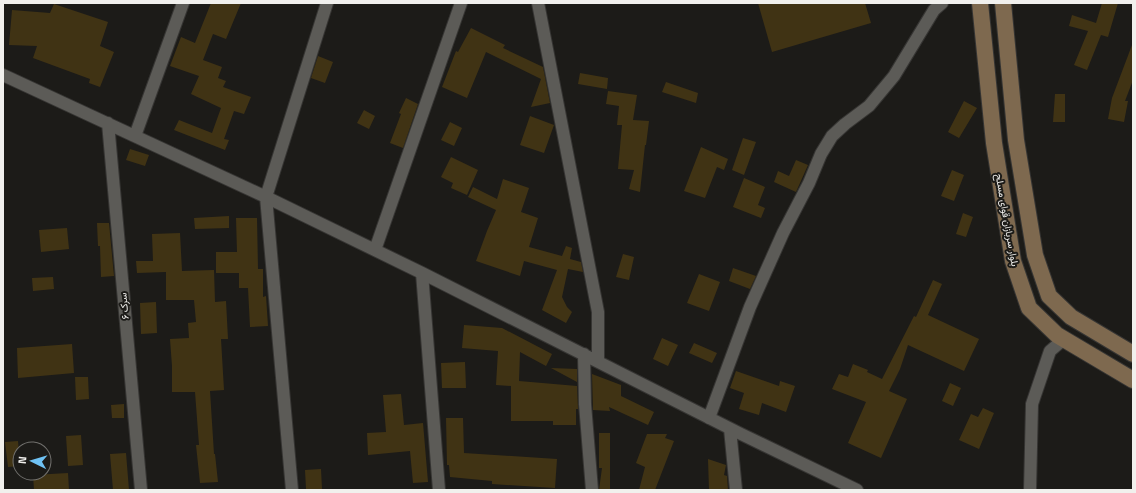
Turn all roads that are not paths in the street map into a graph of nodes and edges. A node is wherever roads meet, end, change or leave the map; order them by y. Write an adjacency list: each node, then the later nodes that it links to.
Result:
1 (183, 3): 10 (street)
2 (327, 3): 11 (street)
3 (461, 3): 12 (street)
4 (538, 3): 17 (street)
5 (942, 3): 19 (street)
6 (980, 3): 14 (main road, بلوار سربازان قوای مسلح)
7 (1003, 3): 16 (main road)
8 (3, 75): 9 (street)
9 (108, 123): 10 (street); 21 (street, سرک ۶)
10 (135, 136): 11 (street)
11 (266, 197): 12 (street); 22 (street)
12 (375, 250): 13 (street)
13 (422, 273): 15 (street); 23 (street)
14 (1064, 339): 18 (main road, بلوار سربازان قوای مسلح); 27 (street)
15 (584, 354): 17 (street); 24 (street)
16 (1133, 354)
17 (598, 361): 19 (street)
18 (1133, 380)
19 (709, 418): 20 (street)
20 (730, 429): 25 (street); 26 (street)
21 (141, 490)
22 (292, 490)
23 (439, 490)
24 (592, 490)
25 (736, 490)
26 (857, 490)
27 (1030, 490)

